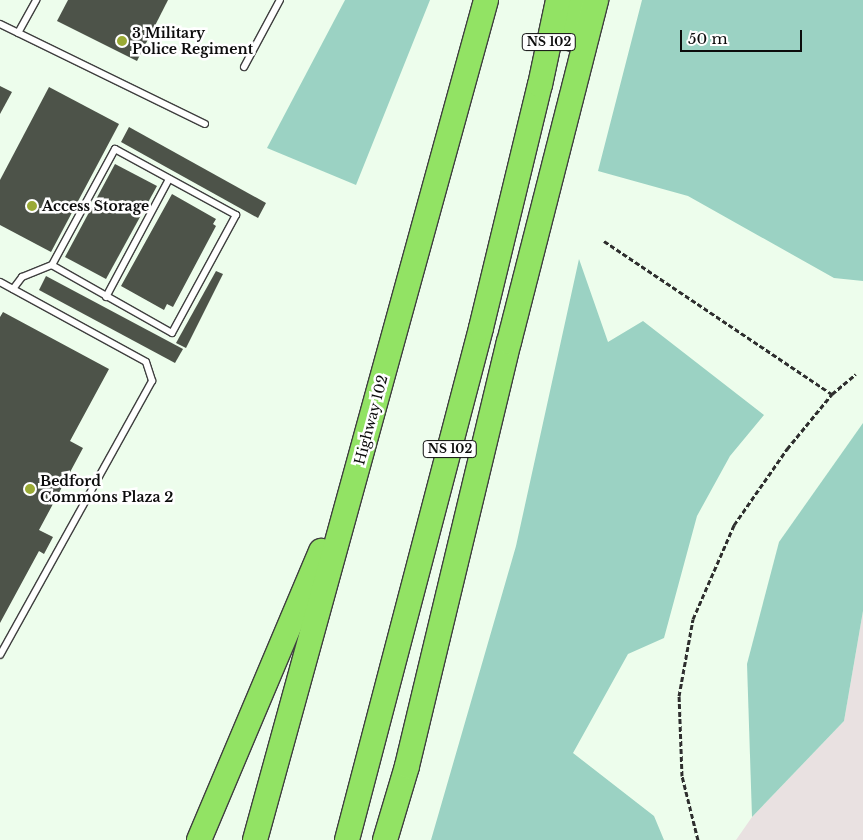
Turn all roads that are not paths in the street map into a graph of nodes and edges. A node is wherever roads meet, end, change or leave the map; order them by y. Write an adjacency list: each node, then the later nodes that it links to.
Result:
1 (36, 0): 8 (lane)
2 (280, 0): 9 (lane)
3 (486, 0): 17 (highway, Highway 102)
4 (558, 0): 22 (highway, NS 102)
5 (578, 0): 11 (highway)
6 (596, 0): 11 (highway)
7 (0, 24): 8 (lane)
8 (18, 33): 10 (lane)
9 (244, 67)
10 (205, 124)
11 (563, 133): 19 (highway)
12 (169, 179): 13 (lane); 16 (lane); 16 (lane)
13 (52, 265): 15 (lane); 16 (lane)
14 (0, 282): 15 (lane)
15 (13, 290): 18 (lane)
16 (106, 297)
17 (362, 450): 20 (highway); 21 (highway, Highway 102)
18 (0, 655)
19 (407, 766): 23 (highway); 24 (highway)
20 (198, 840)
21 (255, 840)
22 (348, 840)
23 (385, 840)
24 (398, 840)

